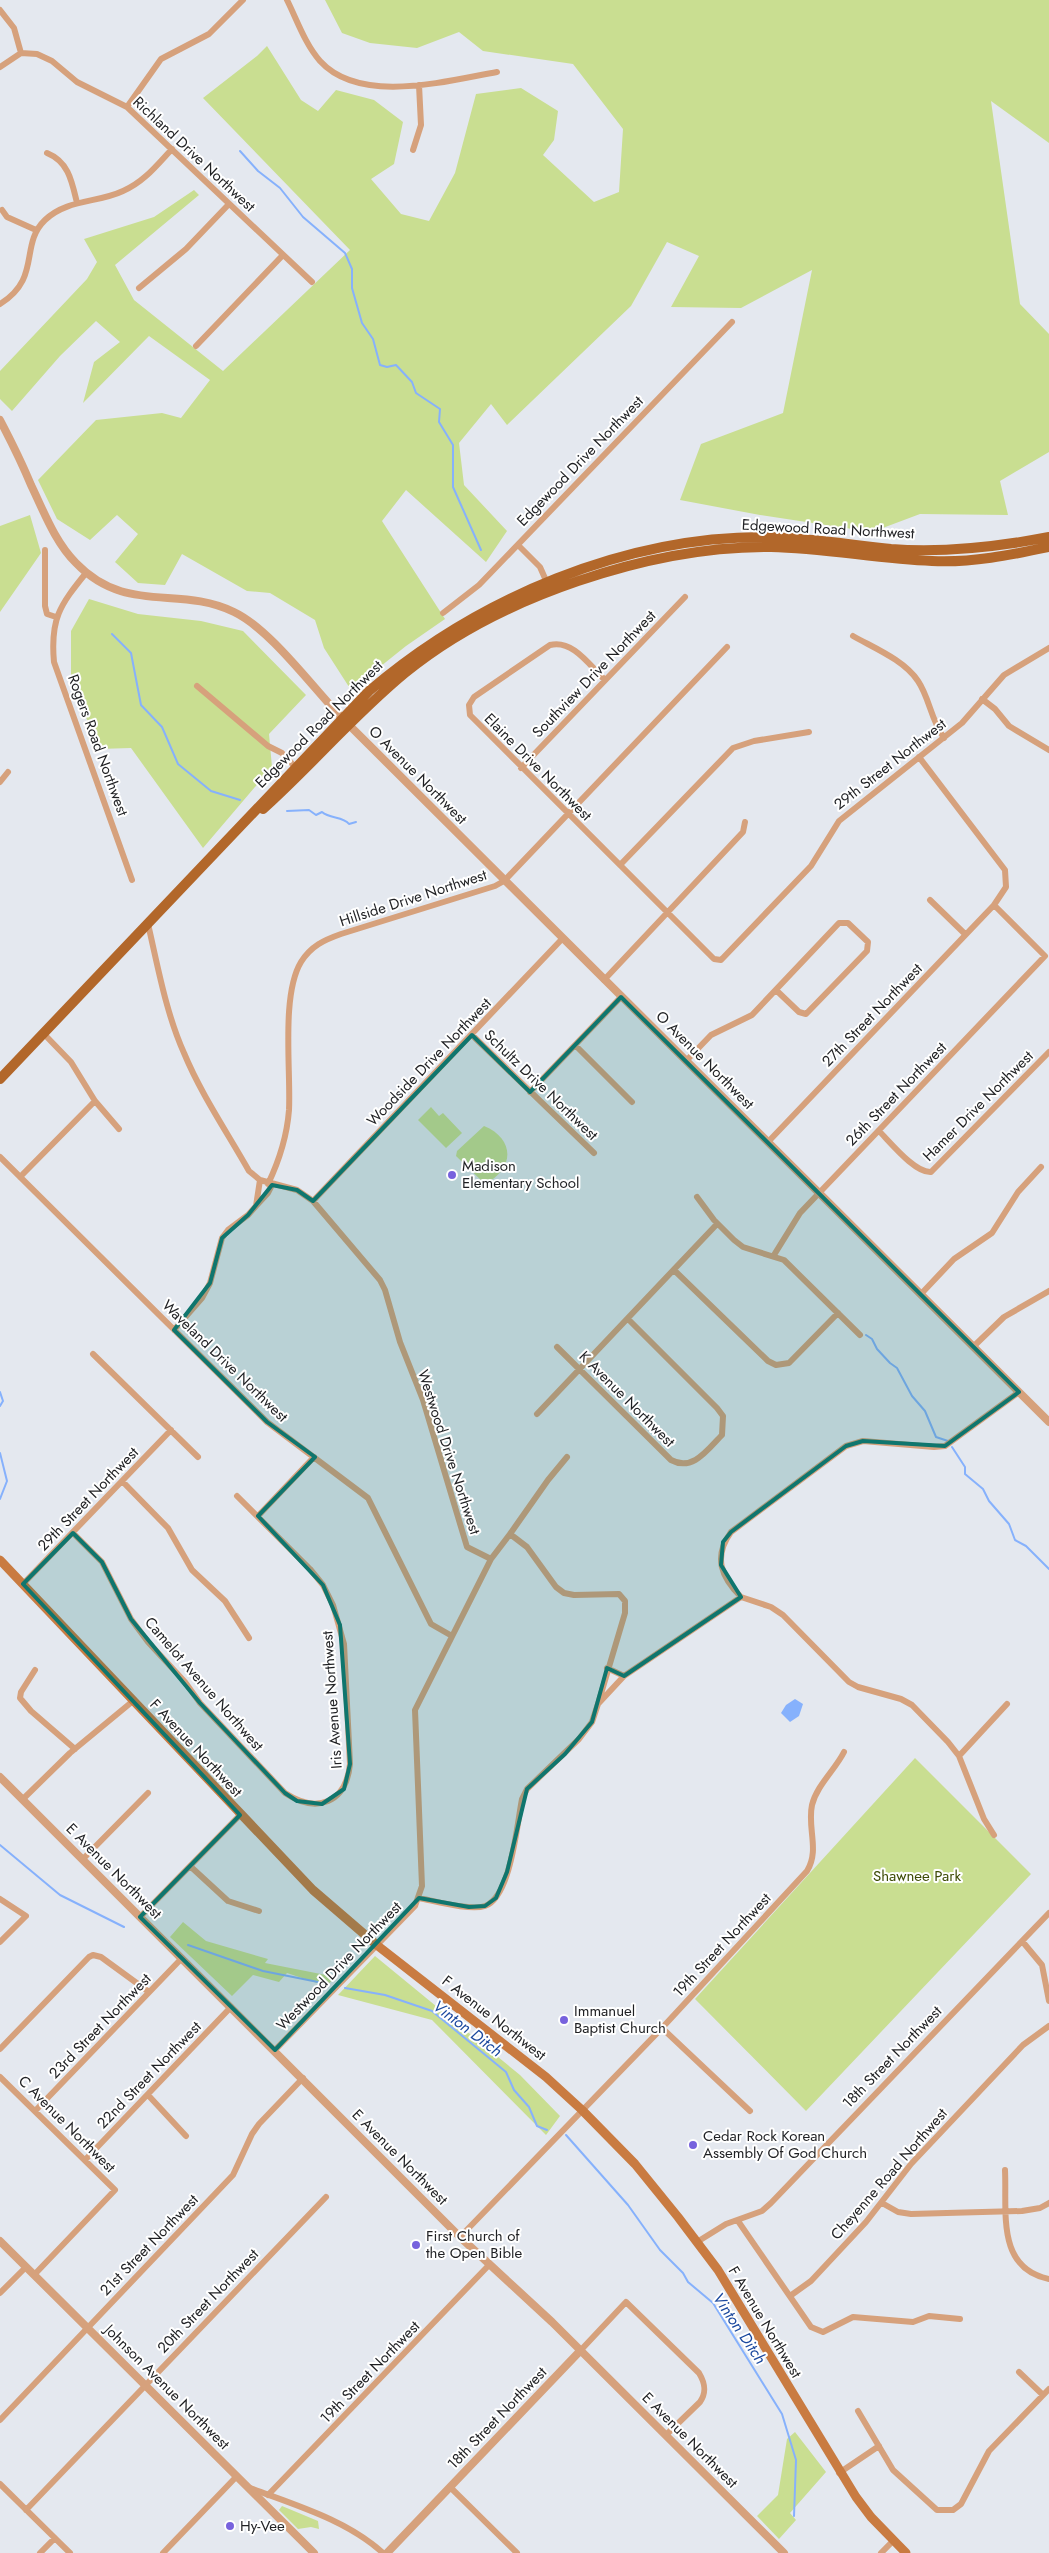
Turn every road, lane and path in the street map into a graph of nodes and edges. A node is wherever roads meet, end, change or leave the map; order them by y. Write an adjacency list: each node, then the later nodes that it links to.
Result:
1 (243, 0): 8 (street)
2 (286, 0): 7 (street)
3 (0, 10): 4 (street)
4 (21, 54): 5 (street); 8 (street, Richland Drive Northwest)
5 (0, 67)
6 (497, 72): 7 (street)
7 (419, 85): 10 (street)
8 (127, 107): 9 (street, Richland Drive Northwest)
9 (172, 149): 12 (street); 13 (street, Richland Drive Northwest)
10 (413, 150)
11 (47, 153): 12 (street)
12 (77, 204): 15 (street)
13 (229, 204): 16 (street, Richland Drive Northwest); 18 (street)
14 (2, 210): 15 (street)
15 (36, 230): 19 (street)
16 (283, 255): 17 (street, Richland Drive Northwest); 21 (street)
17 (312, 282)
18 (139, 288)
19 (0, 304)
20 (732, 322): 24 (street, Edgewood Drive Northwest)
21 (196, 346)
22 (0, 420): 27 (street)
23 (1049, 537): 28 (main road, Edgewood Road Northwest)
24 (518, 545): 28 (street); 30 (street, Edgewood Drive Northwest)
25 (1049, 547): 28 (main road, Edgewood Road Northwest)
26 (45, 550): 31 (street)
27 (86, 573): 31 (street, Rogers Road Northwest); 38 (street)
28 (550, 588): 38 (main road, Edgewood Road Northwest)
29 (684, 597): 35 (street, Southview Drive Northwest)
30 (443, 613)
31 (56, 617): 50 (street, Rogers Road Northwest)
32 (854, 636): 40 (street)
33 (727, 647): 47 (street, Hillside Drive Northwest)
34 (1049, 648): 37 (street, 29th Street Northwest)
35 (605, 680): 43 (street, Southview Drive Northwest); 43 (street, Elaine Drive Northwest)
36 (197, 686): 44 (street)
37 (982, 699): 40 (street, 29th Street Northwest); 41 (street)
38 (345, 722): 44 (main road, Edgewood Road Northwest); 51 (street, O Avenue Northwest)
39 (808, 732): 49 (street)
40 (944, 738): 42 (street, 29th Street Northwest)
41 (1049, 750)
42 (919, 757): 53 (street, 27th Street Northwest); 58 (street, 29th Street Northwest)
43 (521, 768): 47 (street, Elaine Drive Northwest)
44 (299, 771): 55 (main road, Edgewood Road Northwest)
45 (8, 772): 46 (street)
46 (0, 782)
47 (568, 814): 49 (street, Elaine Drive Northwest); 51 (street, Hillside Drive Northwest)
48 (745, 822): 54 (street)
49 (620, 866): 54 (street, Elaine Drive Northwest)
50 (132, 880)
51 (504, 881): 57 (street, O Avenue Northwest); 79 (street, Hillside Drive Northwest)
52 (930, 900): 56 (street)
53 (994, 905): 56 (street, 27th Street Northwest); 72 (street, 26th Street Northwest)
54 (668, 913): 58 (street, Elaine Drive Northwest); 59 (street)
55 (148, 924): 62 (main road, Edgewood Road Northwest); 78 (street, Westwood Drive Northwest)
56 (965, 934): 73 (street, 27th Street Northwest)
57 (562, 939): 59 (street, O Avenue Northwest); 63 (street, Woodside Drive Northwest)
58 (721, 960)
59 (604, 980): 61 (street, O Avenue Northwest)
60 (776, 990): 60 (street); 66 (street)
61 (621, 997): 64 (street); 66 (street, O Avenue Northwest)
62 (44, 1034): 67 (main road, Edgewood Road Northwest); 69 (street)
63 (472, 1035): 68 (street, Schultz Drive Northwest); 82 (street, Woodside Drive Northwest)
64 (575, 1046): 68 (street); 70 (street)
65 (1049, 1052): 72 (street, Hamer Drive Northwest)
66 (686, 1061): 73 (street, O Avenue Northwest)
67 (0, 1078)
68 (530, 1092): 74 (street, Schultz Drive Northwest)
69 (95, 1101): 71 (street); 77 (street)
70 (632, 1102)
71 (119, 1128)
72 (880, 1131): 80 (street, 26th Street Northwest)
73 (768, 1142): 80 (street, O Avenue Northwest)
74 (594, 1153)
75 (0, 1157): 77 (street, Waveland Drive Northwest)
76 (1042, 1167): 88 (street)
77 (20, 1177): 91 (street, Waveland Drive Northwest)
78 (260, 1180): 79 (street, Westwood Drive Northwest); 83 (street)
79 (270, 1184): 82 (street, Westwood Drive Northwest); 83 (street, Hillside Drive Northwest)
80 (819, 1193): 85 (street, 26th Street Northwest); 88 (street, O Avenue Northwest)
81 (697, 1198): 84 (street)
82 (312, 1201): 109 (street, Westwood Drive Northwest)
83 (256, 1206): 91 (street, Hillside Drive Northwest)
84 (717, 1224): 85 (street); 86 (street)
85 (774, 1255): 89 (street)
86 (674, 1270): 89 (street); 90 (street)
87 (1049, 1291): 93 (street)
88 (921, 1294): 93 (street, O Avenue Northwest)
89 (838, 1313): 92 (street)
90 (628, 1319): 96 (street); 96 (street, K Avenue Northwest)
91 (174, 1330): 102 (street, Waveland Drive Northwest)
92 (860, 1335)
93 (974, 1346): 97 (street, O Avenue Northwest)
94 (557, 1347): 96 (street, K Avenue Northwest)
95 (93, 1354): 100 (street)
96 (580, 1369): 98 (street)
97 (1019, 1392): 99 (street, O Avenue Northwest); 112 (street)
98 (537, 1414)
99 (1049, 1422)
100 (171, 1430): 101 (street); 104 (street, 29th Street Northwest)
101 (198, 1457)
102 (314, 1457): 106 (street); 113 (street, Waveland Drive Northwest)
103 (567, 1457): 108 (street)
104 (122, 1481): 107 (street, 29th Street Northwest); 114 (street)
105 (237, 1496): 106 (street, Iris Avenue Northwest)
106 (258, 1516): 125 (street, Iris Avenue Northwest)
107 (73, 1532): 111 (street, 29th Street Northwest); 125 (street, Camelot Avenue Northwest)
108 (510, 1534): 109 (street); 115 (street)
109 (491, 1559): 113 (street, Westwood Drive Northwest)
110 (0, 1560): 111 (main road, F Avenue Northwest)
111 (23, 1584): 118 (main road, F Avenue Northwest)
112 (741, 1597): 117 (street); 123 (street)
113 (452, 1636): 132 (street, Westwood Drive Northwest)
114 (249, 1638)
115 (607, 1668): 117 (street); 119 (street)
116 (34, 1670): 121 (street)
117 (624, 1676): 119 (street)
118 (133, 1701): 121 (street); 128 (main road, F Avenue Northwest)
119 (598, 1704): 132 (street)
120 (1007, 1704): 123 (street)
121 (75, 1749): 127 (street)
122 (844, 1752): 145 (street, 19th Street Northwest)
123 (959, 1756): 129 (street)
124 (0, 1777): 127 (street, E Avenue Northwest)
125 (344, 1789)
126 (148, 1793): 130 (street)
127 (23, 1799): 130 (street, E Avenue Northwest)
128 (240, 1815): 131 (street); 139 (main road, F Avenue Northwest)
129 (994, 1835)
130 (83, 1859): 136 (street, E Avenue Northwest)
131 (190, 1866): 134 (street); 136 (street)
132 (419, 1898): 139 (street, Westwood Drive Northwest)
133 (0, 1899): 138 (street)
134 (259, 1911)
135 (1049, 1913): 137 (street, 18th Street Northwest)
136 (140, 1917): 140 (street, E Avenue Northwest)
137 (1022, 1941): 142 (street); 161 (street, 18th Street Northwest)
138 (0, 1942)
139 (378, 1946): 147 (street, Westwood Drive Northwest); 152 (main road, F Avenue Northwest)
140 (182, 1958): 141 (street, 23rd Street Northwest); 143 (street, E Avenue Northwest)
141 (149, 1992): 146 (street); 151 (street, 23rd Street Northwest)
142 (1049, 2001)
143 (231, 2007): 147 (street, E Avenue Northwest); 150 (street, 22nd Street Northwest)
144 (1049, 2026): 158 (street, Cheyenne Road Northwest)
145 (662, 2028): 152 (street, 19th Street Northwest); 153 (street)
146 (0, 2049)
147 (275, 2050): 149 (street, E Avenue Northwest)
148 (0, 2078): 151 (street, C Avenue Northwest)
149 (303, 2078): 162 (street, E Avenue Northwest); 172 (street, 21st Street Northwest)
150 (148, 2095): 154 (street); 155 (street, 22nd Street Northwest)
151 (36, 2110): 155 (street, C Avenue Northwest)
152 (582, 2110): 162 (street, 19th Street Northwest); 164 (main road, F Avenue Northwest)
153 (750, 2111)
154 (186, 2136)
155 (85, 2160): 167 (street, C Avenue Northwest)
156 (1005, 2170): 160 (street)
157 (326, 2197): 175 (street, 20th Street Northwest)
158 (882, 2202): 160 (street); 170 (street, Cheyenne Road Northwest)
159 (1049, 2203): 160 (street)
160 (1007, 2212): 168 (street)
161 (738, 2221): 164 (street, 18th Street Northwest); 170 (street)
162 (460, 2237): 165 (street, E Avenue Northwest)
163 (0, 2241): 166 (street, Johnson Avenue Northwest)
164 (697, 2242): 182 (main road, F Avenue Northwest)
165 (489, 2265): 173 (street, E Avenue Northwest); 187 (street, 19th Street Northwest)
166 (26, 2267): 167 (street, Johnson Avenue Northwest); 169 (street)
167 (34, 2275): 172 (street, Johnson Avenue Northwest)
168 (1049, 2279)
169 (0, 2293)
170 (790, 2296): 171 (street)
171 (960, 2319)
172 (88, 2328): 175 (street, Johnson Avenue Northwest); 179 (street, 21st Street Northwest)
173 (580, 2351): 180 (street, E Avenue Northwest); 180 (street, 18th Street Northwest); 185 (street, 18th Street Northwest)
174 (1019, 2372): 177 (street)
175 (145, 2386): 183 (street, Johnson Avenue Northwest); 188 (street, 20th Street Northwest)
176 (1049, 2389): 177 (street)
177 (1043, 2395): 181 (street)
178 (858, 2411): 181 (street)
179 (0, 2420)
180 (666, 2435): 198 (street, E Avenue Northwest)
181 (879, 2446): 182 (street)
182 (839, 2472): 190 (main road, F Avenue Northwest)
183 (237, 2476): 186 (street, Johnson Avenue Northwest); 193 (street)
184 (0, 2484): 188 (street)
185 (450, 2486): 196 (street, 18th Street Northwest); 197 (street)
186 (249, 2488): 187 (street); 194 (street, Johnson Avenue Northwest)
187 (268, 2495): 195 (street)
188 (26, 2510): 189 (street)
189 (55, 2538): 191 (street); 192 (street)
190 (893, 2541): 199 (street); 200 (main road, F Avenue Northwest)
191 (40, 2553)
192 (70, 2553)
193 (163, 2553)
194 (314, 2553)
195 (383, 2553)
196 (387, 2553)
197 (517, 2553)
198 (784, 2553)
199 (881, 2553)
200 (906, 2553)

